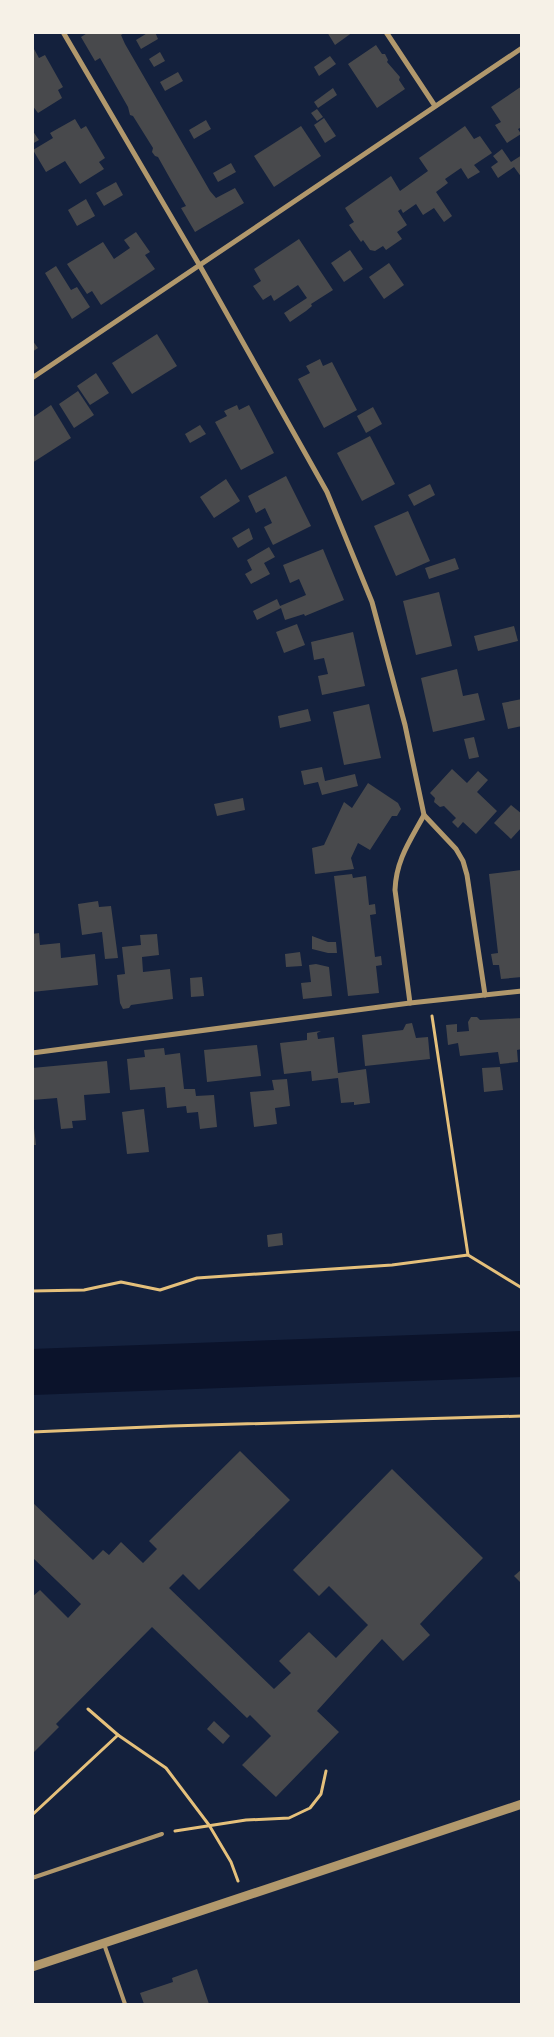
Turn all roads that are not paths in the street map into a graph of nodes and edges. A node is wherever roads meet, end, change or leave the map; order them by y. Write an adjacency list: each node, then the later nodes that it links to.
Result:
1 (63, 32): 5 (street)
2 (386, 32): 4 (street)
3 (522, 48): 4 (street)
4 (435, 106): 5 (street)
5 (200, 266): 6 (street); 7 (street)
6 (32, 378)
7 (424, 815): 9 (street); 10 (street)
8 (522, 991): 9 (street)
9 (485, 995): 10 (street)
10 (410, 1003): 11 (street)
11 (32, 1053)
12 (522, 1804): 15 (street)
13 (162, 1834): 14 (lane)
14 (32, 1878)
15 (104, 1944): 16 (street); 17 (lane)
16 (32, 1967)
17 (125, 2004)

